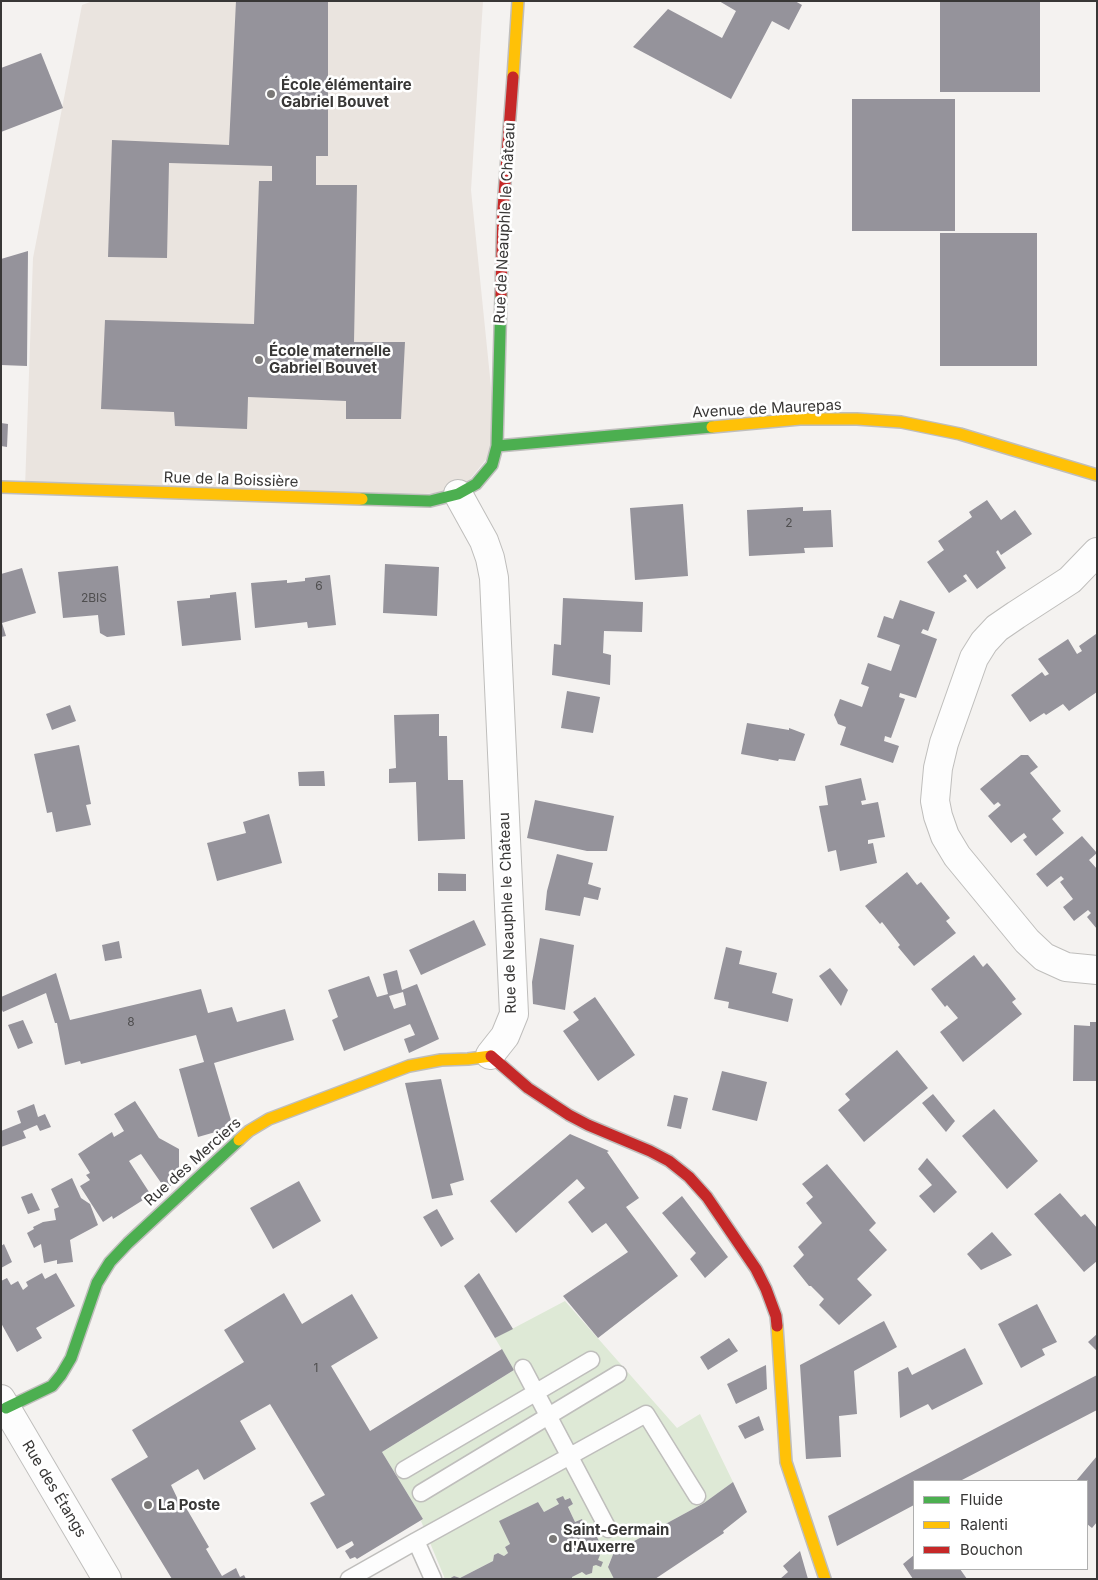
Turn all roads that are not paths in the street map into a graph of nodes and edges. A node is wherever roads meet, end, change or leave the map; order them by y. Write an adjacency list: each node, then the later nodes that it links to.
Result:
1 (518, 1): 2 (street, Rue de Neauphle le Château)
2 (497, 446): 3 (street, Avenue de Maurepas); 5 (street)
3 (1097, 475)
4 (1, 487): 5 (street, Rue de la Boissière)
5 (458, 494): 8 (street, Rue de Neauphle le Château)
6 (1097, 552): 7 (street)
7 (1097, 970)
8 (490, 1055): 13 (street, Rue des Merciers); 24 (street)
9 (591, 1360): 12 (lane)
10 (523, 1368): 12 (lane)
11 (618, 1374): 14 (lane)
12 (536, 1392): 14 (lane); 16 (lane)
13 (4, 1404): 21 (street, Rue des Étangs)
14 (548, 1416): 15 (lane); 17 (lane)
15 (570, 1456): 18 (lane); 19 (lane); 20 (lane)
16 (404, 1470)
17 (421, 1493)
18 (698, 1496)
19 (608, 1529)
20 (416, 1540): 22 (lane); 23 (lane)
21 (107, 1579)
22 (349, 1579)
23 (432, 1579)
24 (825, 1579)

